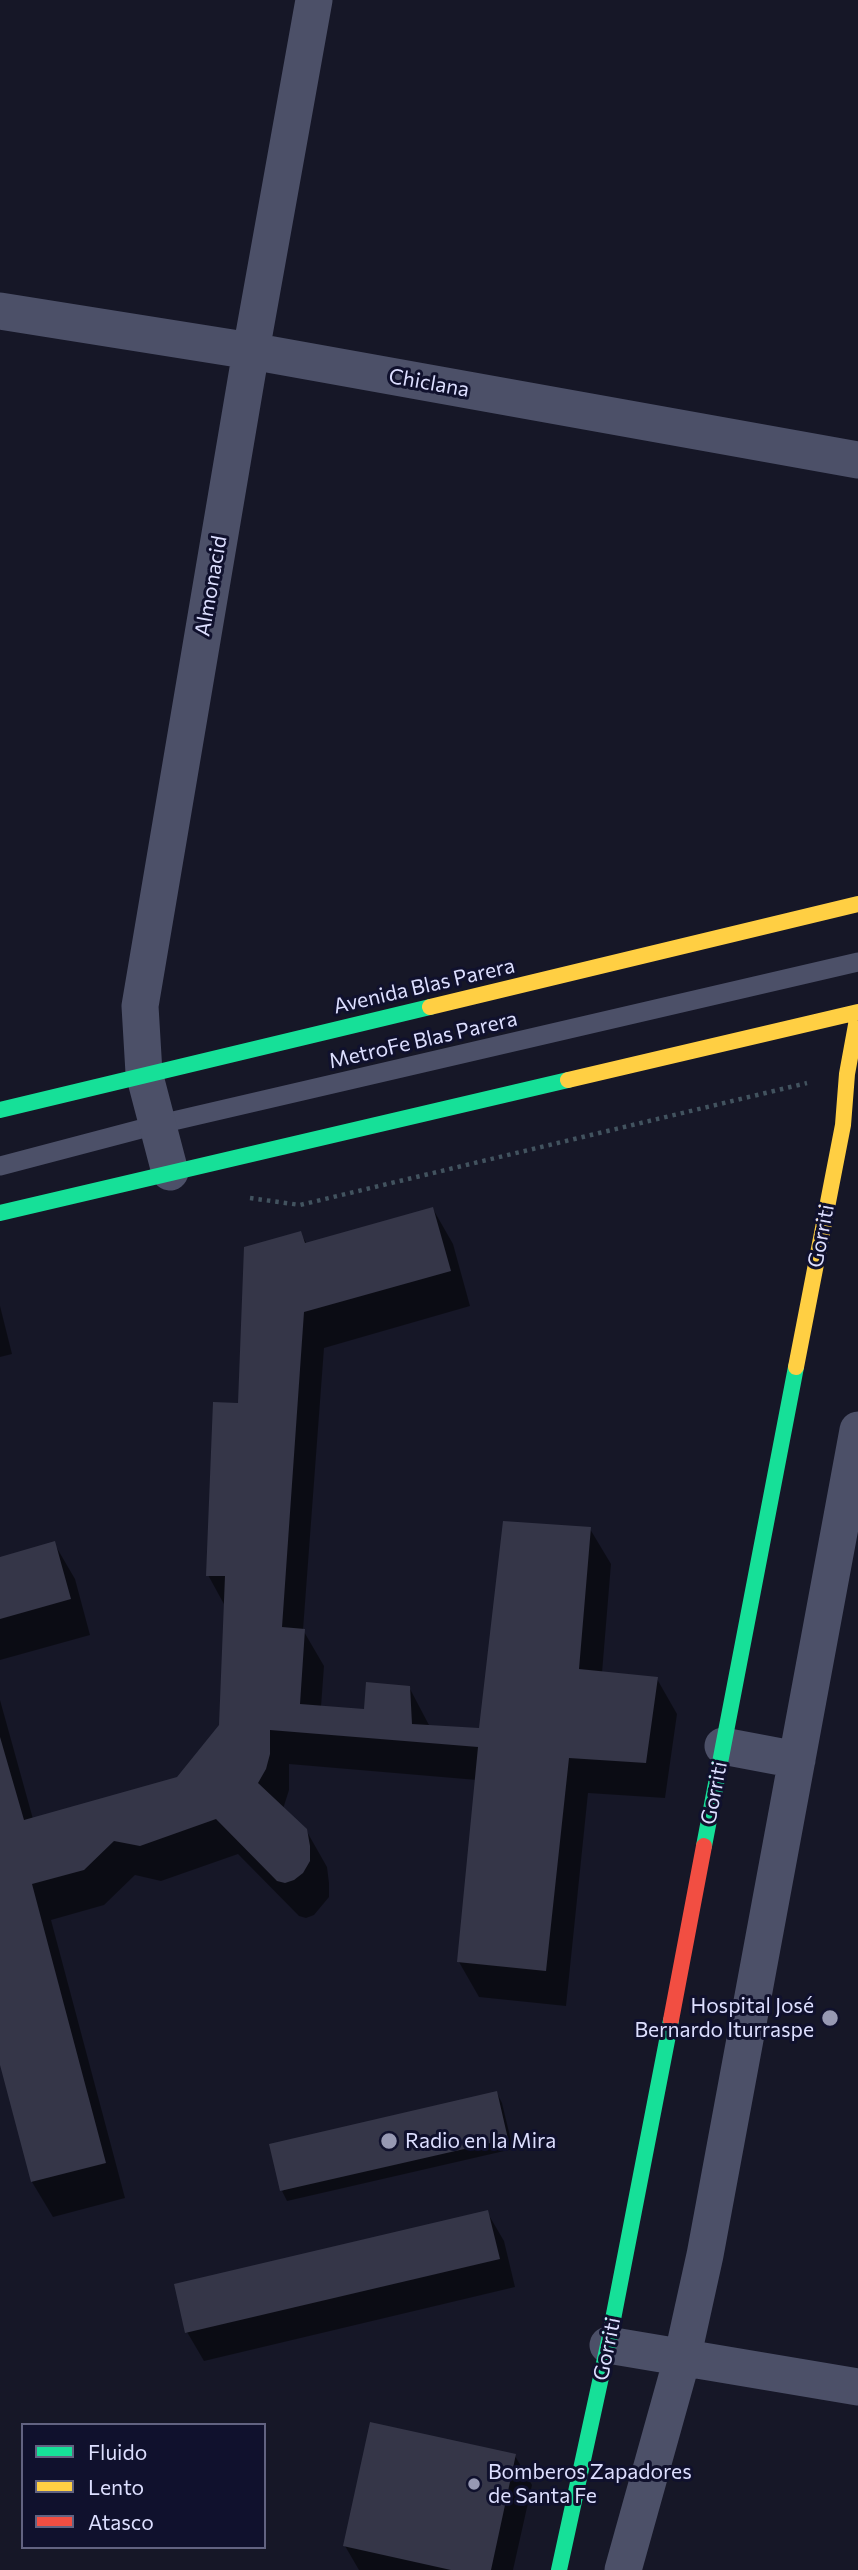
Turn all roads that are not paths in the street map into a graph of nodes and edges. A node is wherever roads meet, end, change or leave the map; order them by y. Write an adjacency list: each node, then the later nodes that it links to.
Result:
1 (314, 0): 3 (street, Almonacid)
2 (0, 311): 3 (street, Chiclana)
3 (251, 351): 4 (street, Chiclana); 8 (street, Almonacid)
4 (858, 460)
5 (858, 904): 8 (main road, Avenida Blas Parera)
6 (858, 962): 10 (lane, MetroFe Blas Parera)
7 (858, 1013): 12 (main road); 15 (main road, Gorriti)
8 (144, 1073): 9 (main road, Avenida Blas Parera); 10 (street, Almonacid)
9 (0, 1110)
10 (156, 1125): 11 (lane, MetroFe Blas Parera); 12 (street, Almonacid)
11 (0, 1166)
12 (170, 1172): 13 (main road)
13 (0, 1213)
14 (858, 1430): 16 (street)
15 (723, 1746): 16 (street); 17 (main road, Gorriti)
16 (797, 1760): 18 (street)
17 (608, 2344): 18 (street); 20 (main road, Gorriti)
18 (682, 2359): 19 (street); 21 (street)
19 (858, 2387)
20 (559, 2570)
21 (623, 2570)

